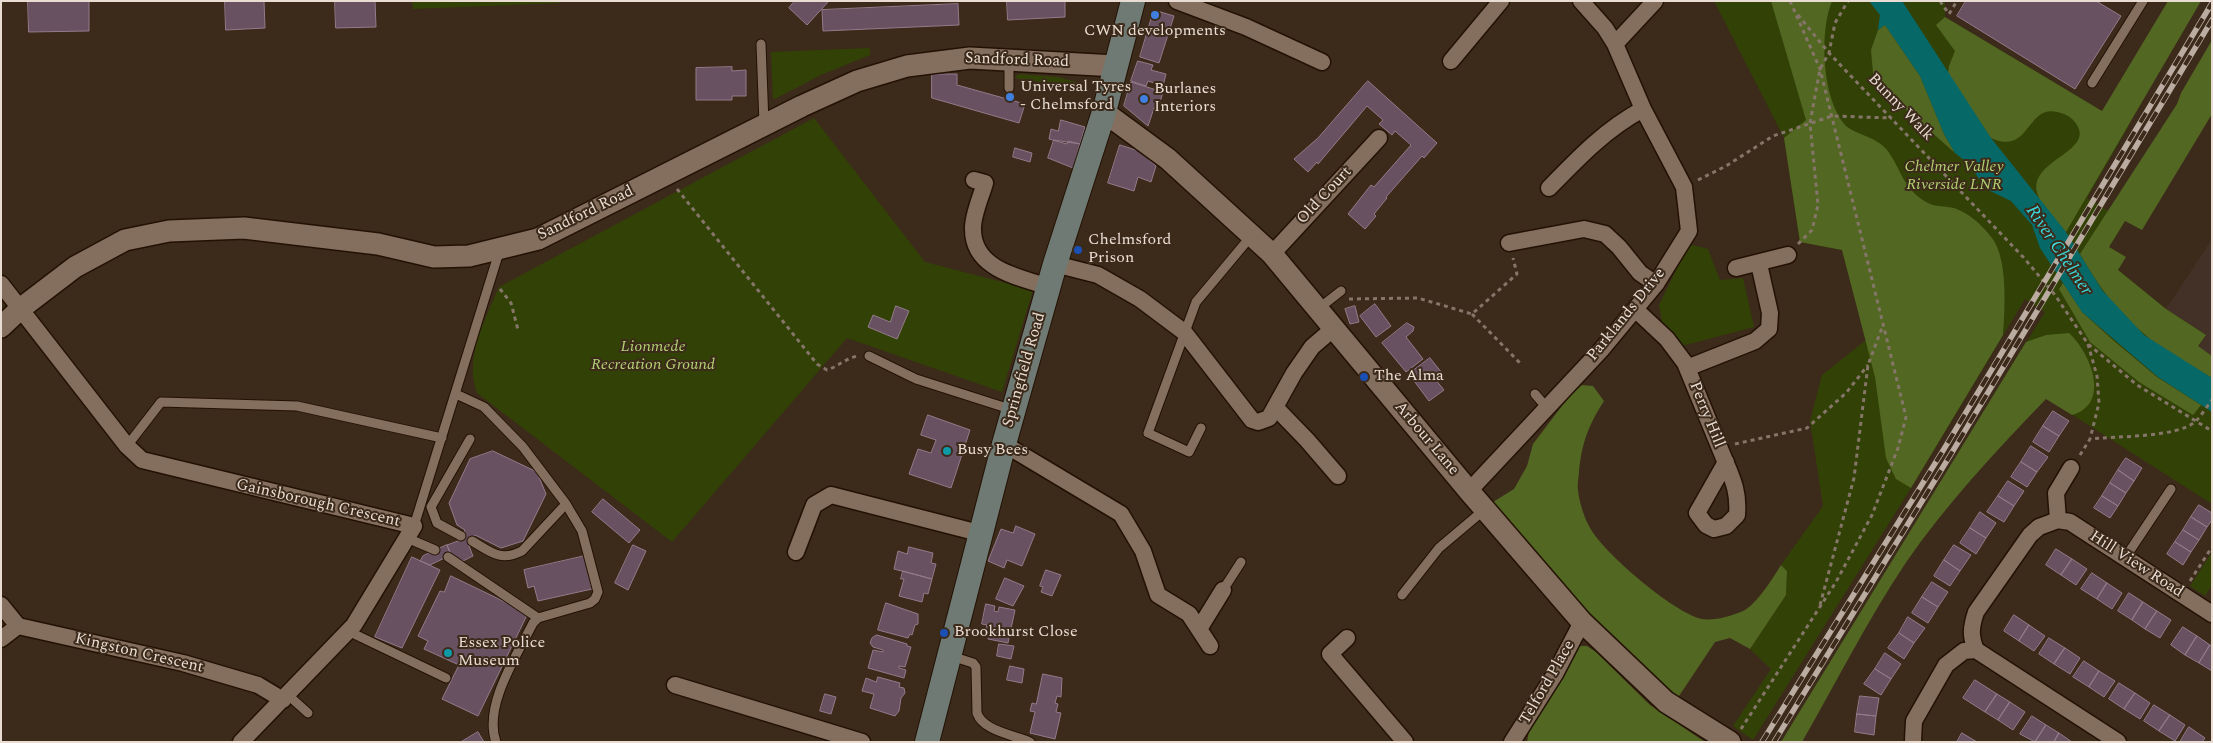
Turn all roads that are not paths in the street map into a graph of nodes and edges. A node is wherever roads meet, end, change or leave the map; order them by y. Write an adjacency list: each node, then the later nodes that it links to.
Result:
1 (1133, 1): 12 (main road, Springfield Road)
2 (1177, 1): 11 (street)
3 (1502, 1): 10 (street)
4 (1581, 1): 8 (street, Parklands Drive)
5 (1655, 1): 8 (street)
6 (2143, 1): 13 (lane)
7 (761, 44): 17 (lane)
8 (1615, 44): 15 (street, Parklands Drive)
9 (1009, 59): 12 (street, Sandford Road); 14 (lane); 17 (street, Sandford Road)
10 (1451, 60)
11 (1322, 62)
12 (1116, 66): 16 (main road, Springfield Road)
13 (2092, 83)
14 (1008, 88)
15 (1644, 109): 20 (street); 30 (street, Parklands Drive)
16 (1104, 112): 21 (street, Arbour Lane); 28 (main road, Springfield Road)
17 (764, 125): 23 (street, Sandford Road)
18 (1379, 138): 24 (street, Old Court)
19 (974, 180): 28 (street)
20 (1550, 188)
21 (1252, 234): 24 (street, Arbour Lane); 37 (lane)
22 (1509, 243): 30 (street)
23 (500, 248): 32 (street, Sandford Road); 40 (lane)
24 (1272, 254): 33 (street, Arbour Lane)
25 (1788, 255): 26 (street)
26 (1759, 264): 27 (street); 39 (street, Perry Hill)
27 (1736, 268)
28 (1052, 275): 37 (street); 44 (main road, Springfield Road)
29 (1, 284): 32 (street, Gainsborough Crescent)
30 (1656, 284): 34 (street, Parklands Drive)
31 (1341, 291): 33 (lane)
32 (20, 309): 35 (street, Sandford Road); 49 (street, Gainsborough Crescent)
33 (1318, 309): 36 (street, Arbour Lane)
34 (1635, 309): 39 (street, Perry Hill); 43 (street, Parklands Drive)
35 (1, 327)
36 (1334, 328): 42 (street); 54 (street, Arbour Lane)
37 (1184, 332): 42 (street); 45 (lane)
38 (869, 356): 44 (lane)
39 (1687, 368): 50 (street, Perry Hill)
40 (456, 394): 46 (lane); 55 (lane)
41 (1535, 394): 43 (lane)
42 (1277, 408): 52 (street)
43 (1547, 408): 54 (street, Parklands Drive)
44 (1014, 410): 48 (main road, Springfield Road)
45 (1201, 428)
46 (442, 438): 49 (lane); 58 (lane)
47 (470, 439): 60 (lane)
48 (1004, 444): 59 (main road, Springfield Road); 74 (street)
49 (127, 446): 58 (street, Gainsborough Crescent)
50 (1723, 455)
51 (2071, 468): 57 (street)
52 (1338, 476)
53 (2171, 489): 65 (lane)
54 (1469, 491): 56 (street, Arbour Lane)
55 (566, 504): 61 (lane); 71 (lane)
56 (1485, 510): 68 (lane); 72 (street, Arbour Lane)
57 (2058, 520): 65 (street, Hill View Road); 79 (street)
58 (410, 532): 62 (lane); 75 (street, Gainsborough Crescent)
59 (979, 533): 63 (street); 80 (main road, Springfield Road)
60 (461, 536)
61 (472, 541)
62 (435, 550)
63 (796, 552)
64 (448, 556): 71 (lane)
65 (2125, 558): 70 (street, Hill View Road)
66 (1241, 562): 67 (lane)
67 (1222, 590): 74 (street)
68 (1402, 595)
69 (1, 605): 73 (street)
70 (2212, 614)
71 (538, 618): 91 (lane)
72 (1582, 622): 85 (street, Arbour Lane); 86 (street, Telford Place)
73 (18, 626): 77 (street); 83 (street, Kingston Crescent)
74 (1199, 629): 78 (street)
75 (348, 632): 81 (lane); 83 (street, Gainsborough Crescent)
76 (1348, 638): 87 (street)
77 (1, 640)
78 (1210, 646)
79 (1976, 650): 88 (street); 89 (street)
80 (948, 655): 93 (main road, Springfield Road); 94 (lane)
81 (446, 678)
82 (675, 685): 92 (street)
83 (285, 697): 84 (lane); 90 (street, Gainsborough Crescent)
84 (308, 713)
85 (1731, 737)
86 (1516, 739)
87 (1399, 740)
88 (1913, 740)
89 (2112, 740)
90 (241, 742)
91 (496, 742)
92 (862, 742)
93 (927, 742)
94 (1030, 742)

